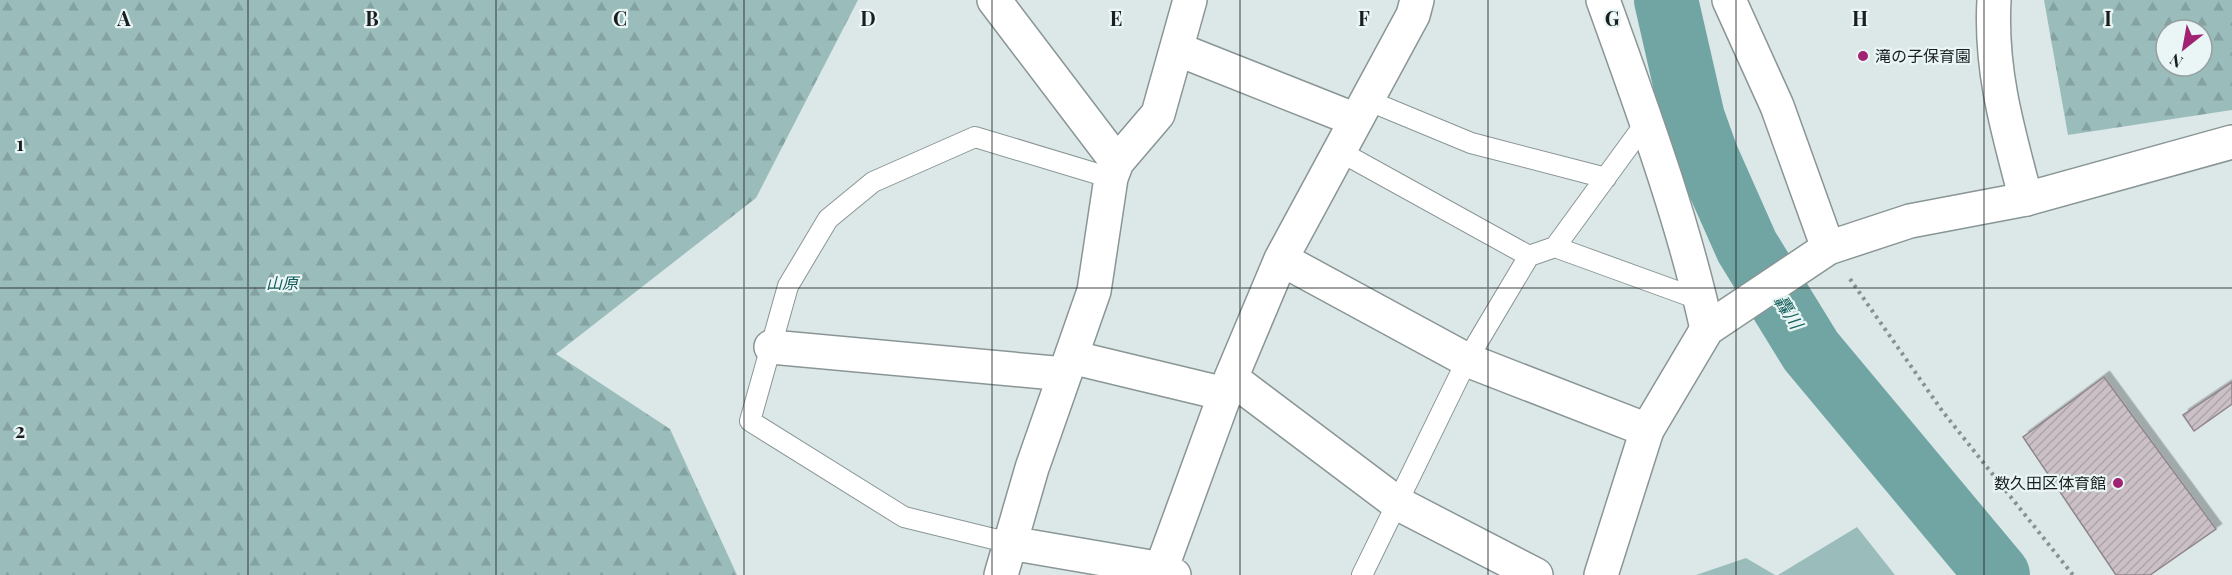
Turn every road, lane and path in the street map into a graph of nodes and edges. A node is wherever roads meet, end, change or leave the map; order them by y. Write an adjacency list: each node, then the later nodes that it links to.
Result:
1 (994, 0): 12 (street)
2 (1190, 0): 7 (street)
3 (1417, 0): 8 (street)
4 (1729, 0): 16 (street)
5 (1994, 0): 14 (street)
6 (1602, 1): 9 (street)
7 (1177, 49): 8 (street); 12 (street)
8 (1361, 110): 11 (street); 13 (lane)
9 (1647, 121): 13 (lane); 19 (street)
10 (2232, 142): 14 (street)
11 (1339, 151): 17 (lane); 18 (street)
12 (1114, 170): 20 (lane); 22 (street)
13 (1606, 178): 15 (lane)
14 (2026, 199): 16 (street)
15 (1555, 247): 17 (lane); 19 (lane)
16 (1828, 248): 19 (street); 32 (path)
17 (1529, 256): 21 (lane)
18 (1281, 259): 21 (street); 23 (street)
19 (1704, 315): 24 (street)
20 (771, 347): 22 (street); 26 (lane)
21 (1467, 360): 24 (street); 25 (lane)
22 (1068, 365): 23 (street); 26 (street)
23 (1228, 386): 25 (street); 27 (street)
24 (1647, 430): 31 (street)
25 (1397, 503): 29 (lane); 30 (street)
26 (1010, 543): 27 (street); 28 (street)
27 (1165, 573)
28 (1001, 575)
29 (1362, 575)
30 (1536, 575)
31 (1601, 575)
32 (2073, 575)

